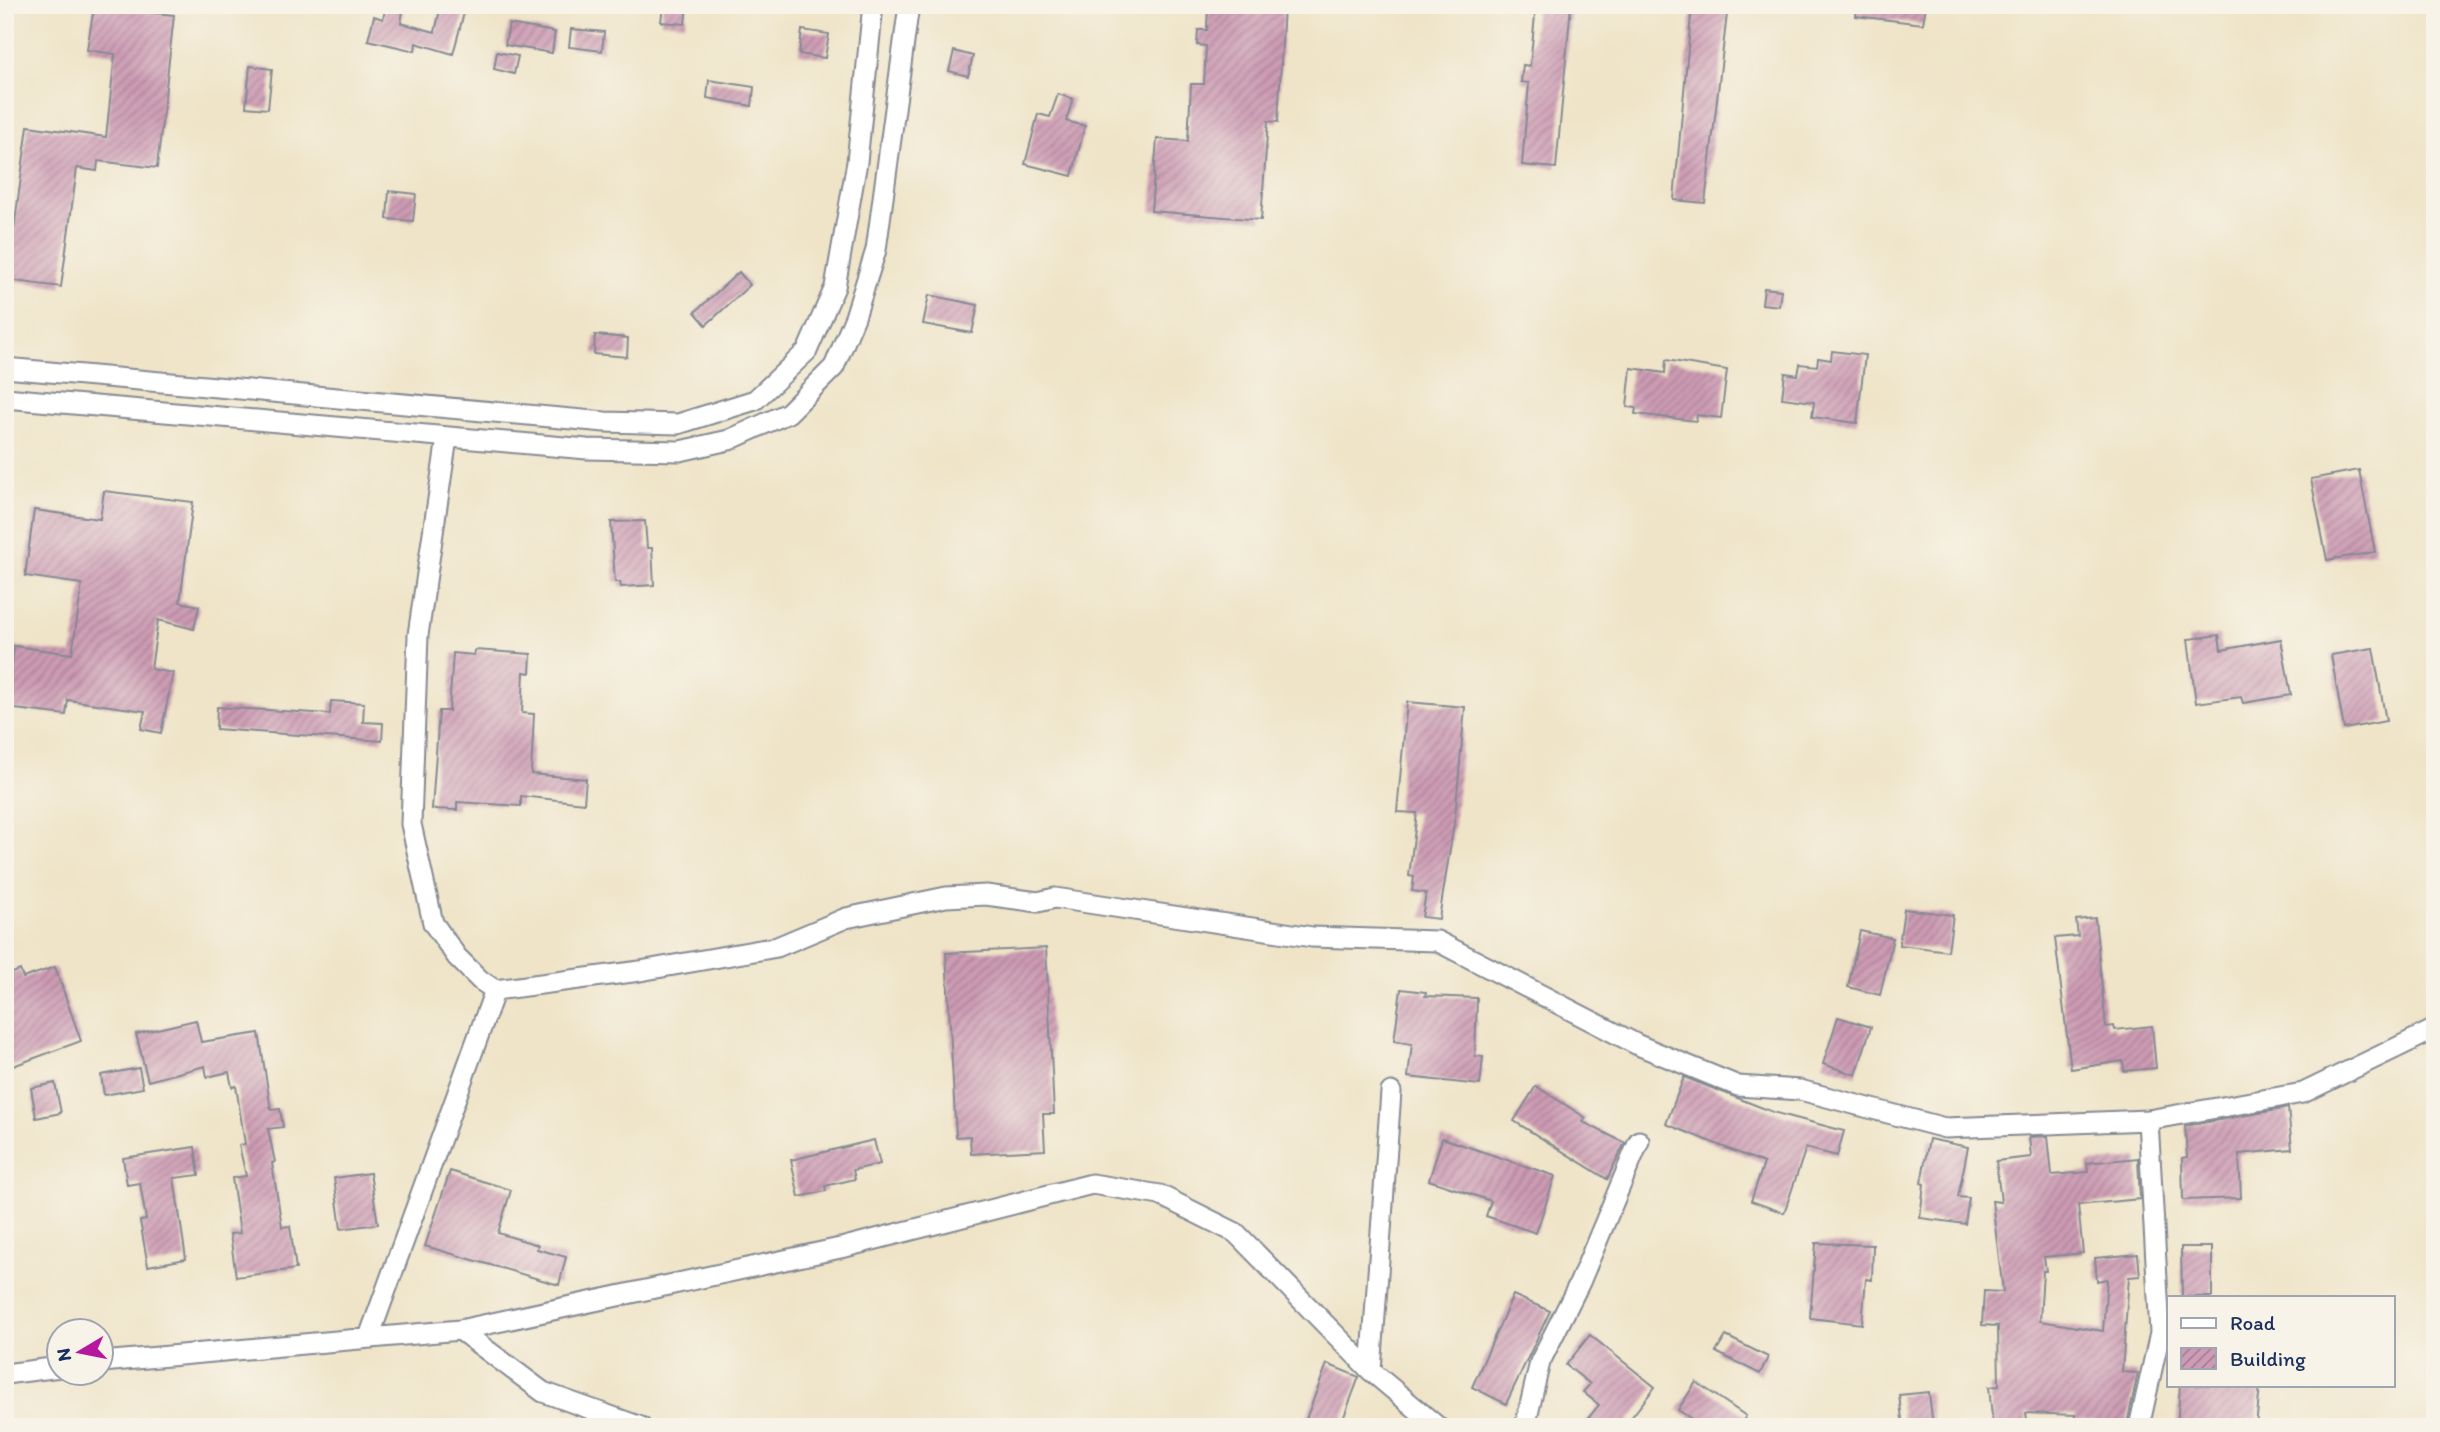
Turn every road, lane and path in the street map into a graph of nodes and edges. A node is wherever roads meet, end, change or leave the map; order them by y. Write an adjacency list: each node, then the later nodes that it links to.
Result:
1 (873, 5): 3 (street)
2 (909, 5): 5 (street)
3 (5, 368)
4 (5, 398): 5 (street)
5 (447, 438): 6 (street)
6 (495, 990): 9 (street); 12 (street)
7 (2435, 1029): 9 (street)
8 (1391, 1092): 15 (street)
9 (2148, 1120): 20 (street)
10 (1639, 1141): 19 (street)
11 (460, 1330): 12 (street); 15 (street); 17 (street)
12 (369, 1337): 13 (street)
13 (116, 1361)
14 (46, 1369): 16 (street)
15 (1371, 1371): 18 (street)
16 (5, 1374)
17 (641, 1427)
18 (1438, 1427)
19 (1525, 1427)
20 (2139, 1427)

